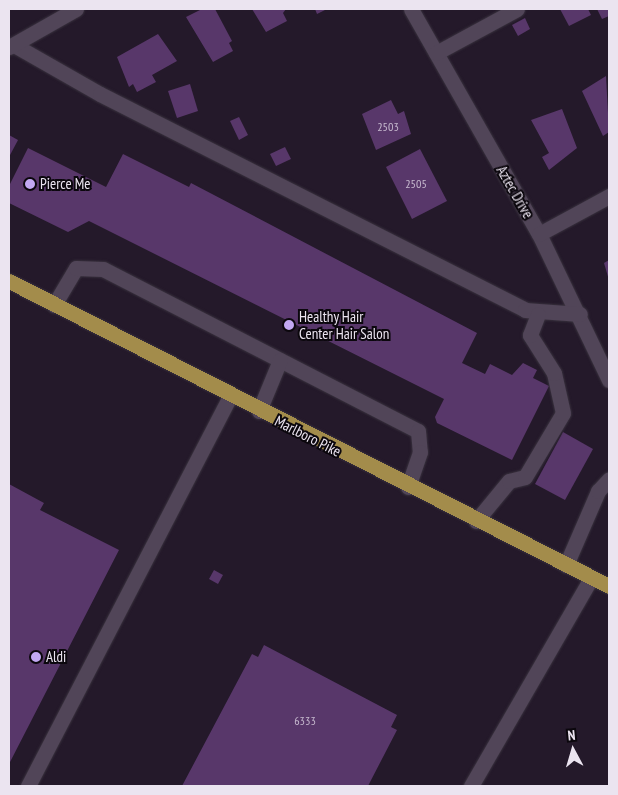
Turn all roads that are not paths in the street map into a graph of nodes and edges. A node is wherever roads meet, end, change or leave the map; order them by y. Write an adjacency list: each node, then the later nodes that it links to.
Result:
1 (76, 9): 4 (street)
2 (411, 9): 5 (street, Aztec Drive)
3 (517, 9): 5 (street)
4 (12, 46): 10 (street)
5 (436, 53): 7 (street, Aztec Drive)
6 (609, 196): 7 (street)
7 (539, 234): 11 (street, Aztec Drive)
8 (9, 281): 9 (main road, Marlboro Pike)
9 (54, 305): 12 (street); 14 (main road, Marlboro Pike)
10 (538, 314): 11 (street); 18 (street)
11 (580, 314): 13 (street, Aztec Drive)
12 (280, 360): 15 (street); 17 (street)
13 (609, 380)
14 (230, 396): 15 (main road, Marlboro Pike); 22 (street)
15 (259, 411): 17 (main road, Marlboro Pike)
16 (609, 479): 19 (street)
17 (408, 487): 18 (main road, Marlboro Pike)
18 (476, 521): 19 (main road, Marlboro Pike)
19 (566, 565): 20 (main road, Marlboro Pike)
20 (592, 578): 21 (main road, Marlboro Pike); 23 (street)
21 (609, 586)
22 (28, 786)
23 (471, 786)

